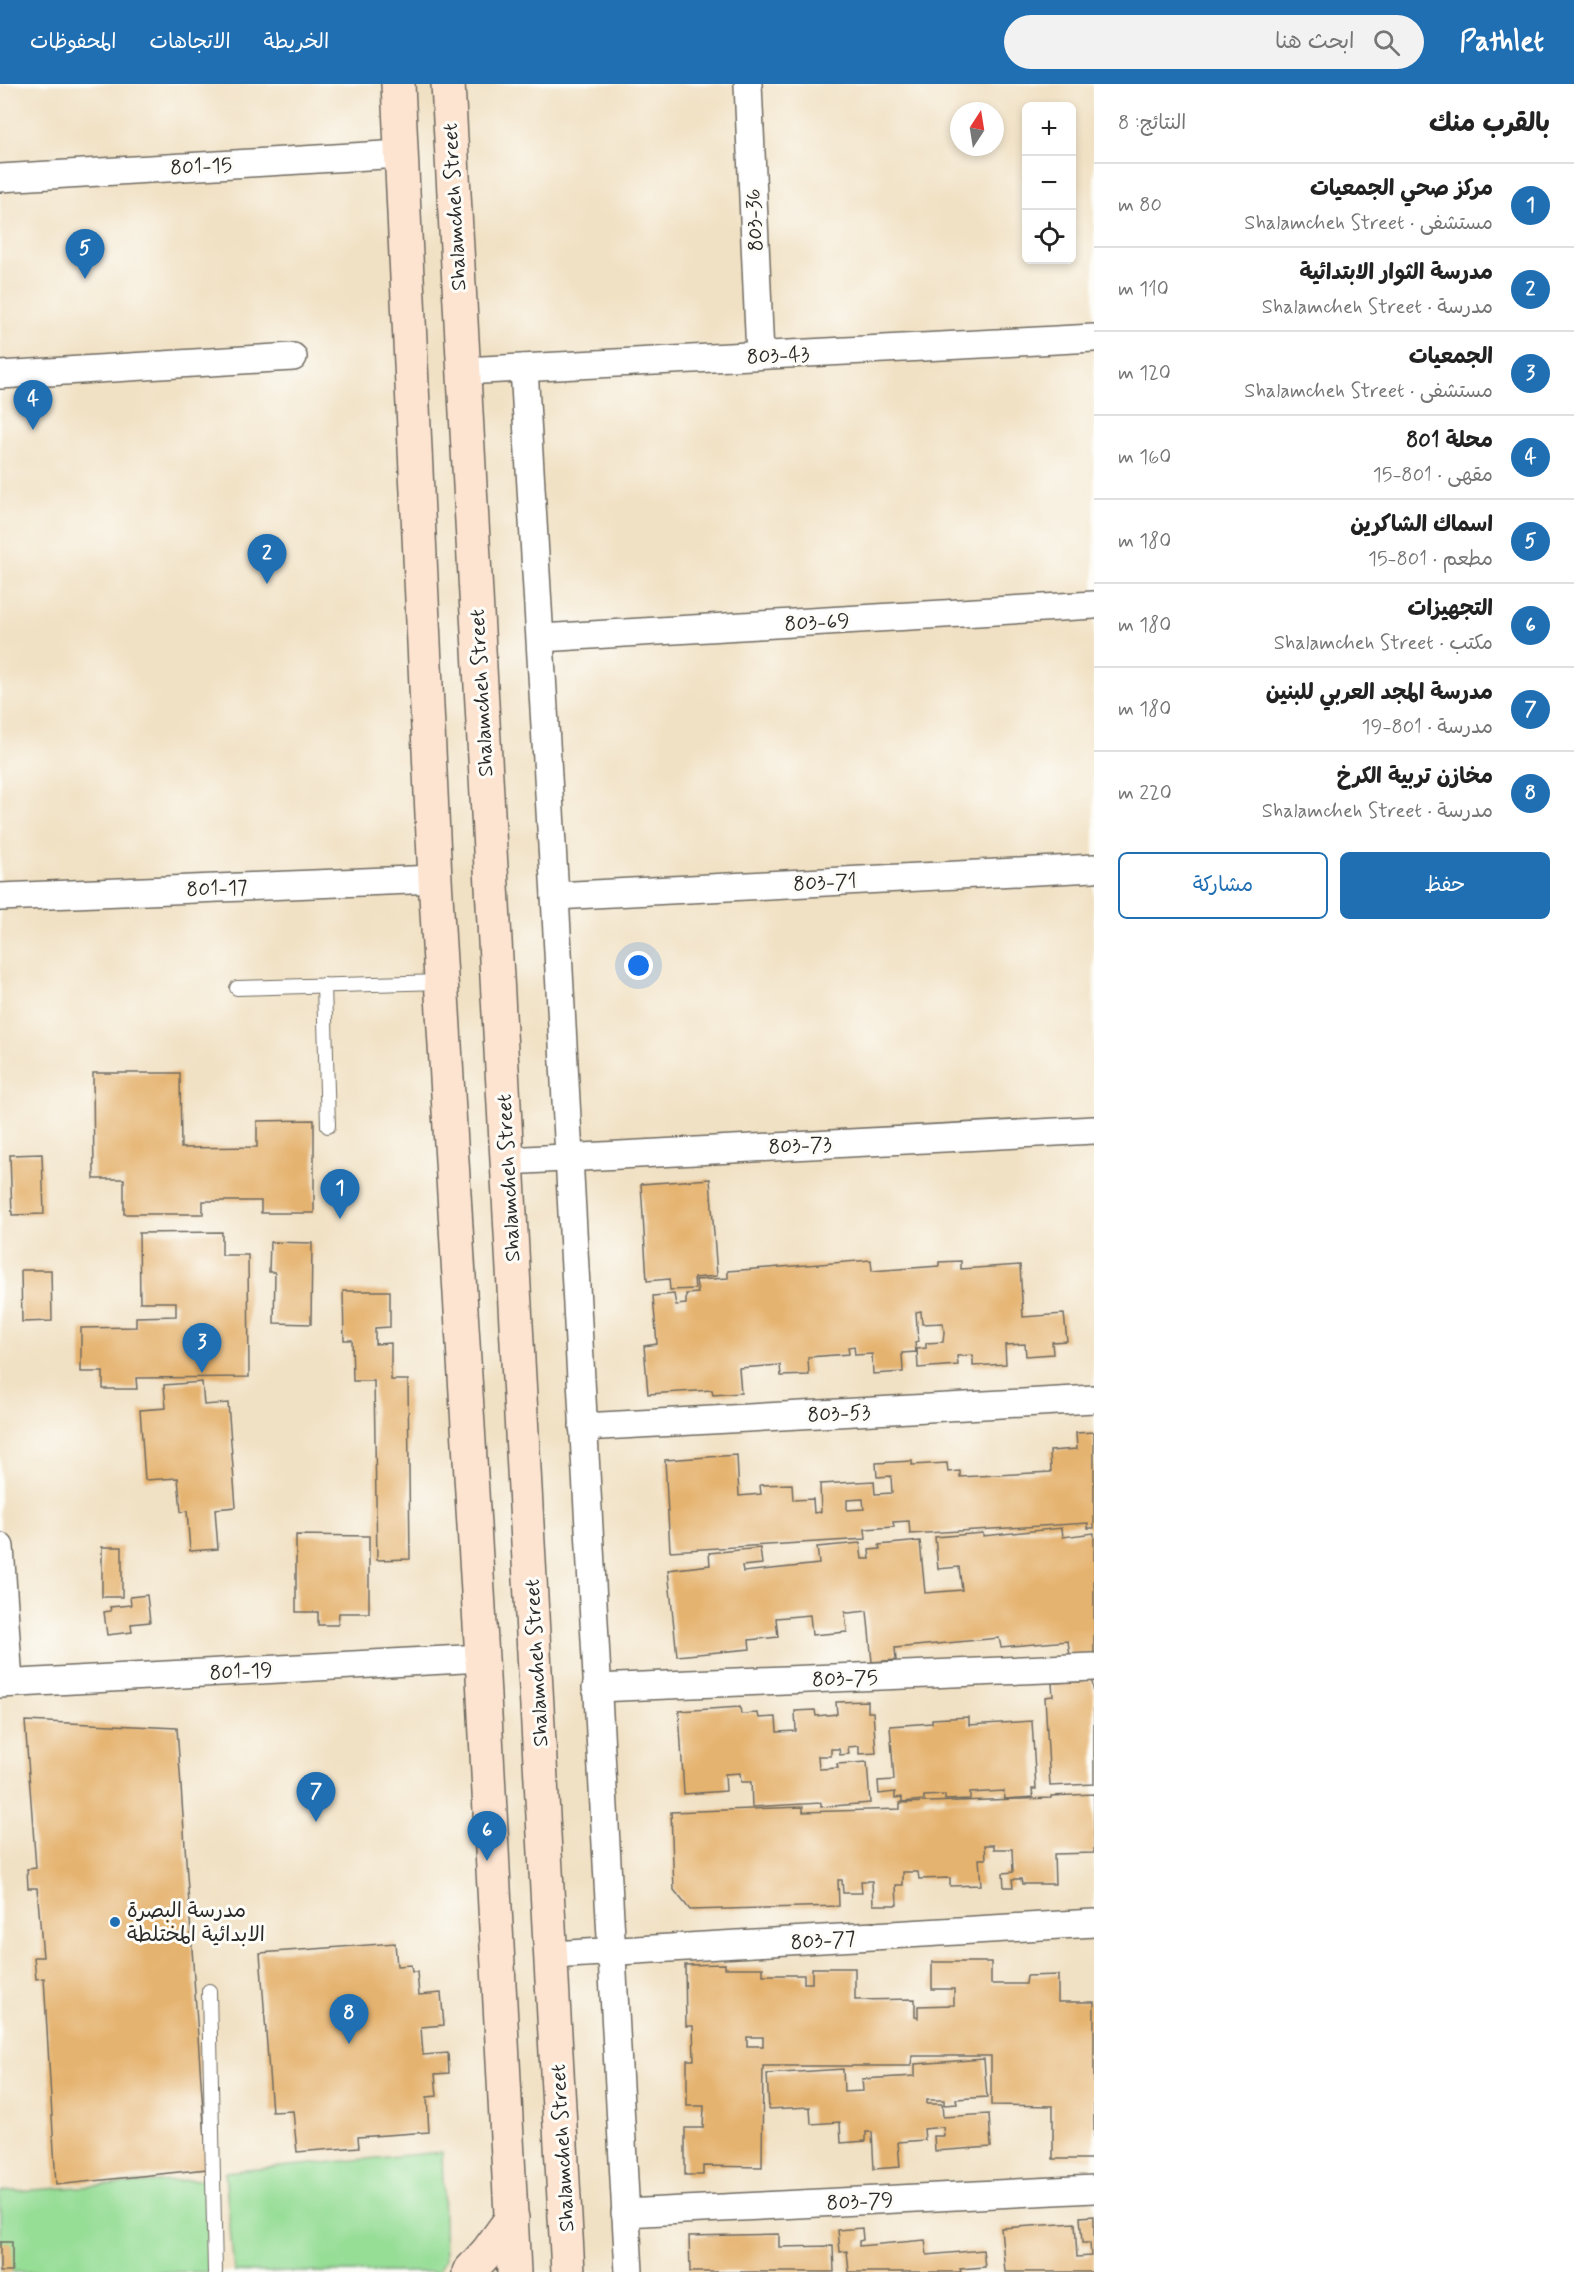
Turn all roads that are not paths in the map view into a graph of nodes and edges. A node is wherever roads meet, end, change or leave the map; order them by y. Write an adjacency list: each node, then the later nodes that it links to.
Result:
1 (398, 84): 4 (street)
2 (448, 84): 10 (street, Shalamcheh Street)
3 (747, 84): 7 (street, 803-36)
4 (402, 154): 5 (street, 801-15); 15 (street)
5 (0, 178)
6 (1094, 338): 7 (street, 803-43)
7 (760, 356): 9 (street, 803-43)
8 (293, 357): 11 (street)
9 (524, 368): 10 (street, 803-43); 13 (street)
10 (463, 371): 24 (street, Shalamcheh Street)
11 (0, 375)
12 (1094, 605): 13 (street, 803-69)
13 (541, 638): 16 (street)
14 (1094, 867): 16 (street, 803-71)
15 (435, 879): 17 (street, 801-17); 18 (street)
16 (555, 896): 23 (street)
17 (0, 897)
18 (441, 982): 19 (lane); 28 (street)
19 (324, 985): 20 (lane); 21 (lane)
20 (237, 988)
21 (328, 1126)
22 (1094, 1130): 23 (street, 803-73)
23 (569, 1156): 24 (street, 803-73); 26 (street)
24 (507, 1161): 34 (street, Shalamcheh Street)
25 (1094, 1399): 26 (street, 803-53)
26 (583, 1427): 31 (street)
27 (0, 1547): 30 (street)
28 (482, 1658): 30 (street, 801-19); 38 (street)
29 (1094, 1667): 31 (street, 803-75)
30 (5, 1684)
31 (596, 1688): 33 (street)
32 (1094, 1923): 33 (street, 803-77)
33 (612, 1953): 34 (street, 803-77); 37 (street)
34 (552, 1954): 42 (street, Shalamcheh Street)
35 (209, 1991): 39 (lane)
36 (1094, 2189): 37 (street, 803-79)
37 (625, 2213): 43 (street)
38 (512, 2218): 40 (street); 41 (street)
39 (215, 2272)
40 (469, 2272)
41 (514, 2272)
42 (568, 2272)
43 (628, 2272)

